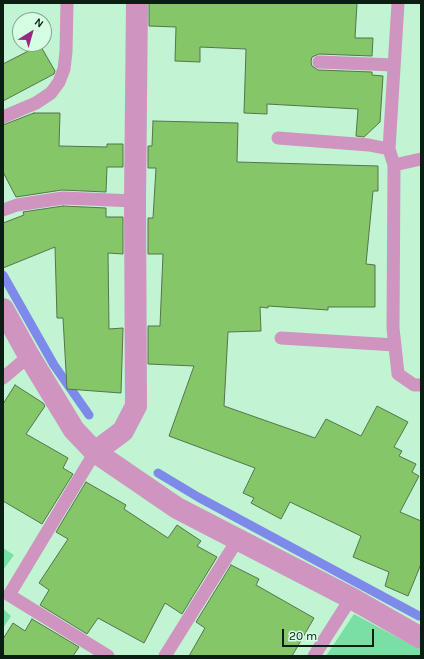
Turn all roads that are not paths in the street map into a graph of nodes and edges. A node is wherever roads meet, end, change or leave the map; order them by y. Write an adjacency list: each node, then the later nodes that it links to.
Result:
1 (67, 3): 6 (lane)
2 (137, 3): 11 (street)
3 (398, 3): 5 (lane)
4 (319, 62): 5 (lane)
5 (394, 65): 8 (lane)
6 (3, 117)
7 (278, 138): 8 (lane)
8 (389, 148): 10 (lane)
9 (421, 159): 10 (lane)
10 (394, 165): 15 (lane)
11 (135, 201): 12 (lane); 19 (street)
12 (3, 210)
13 (3, 309): 16 (street)
14 (281, 338): 15 (lane)
15 (395, 345): 18 (lane)
16 (29, 356): 17 (lane); 19 (street)
17 (3, 378)
18 (421, 385)
19 (95, 452): 20 (street); 23 (lane)
20 (238, 538): 21 (street); 24 (lane)
21 (351, 598): 22 (street); 25 (lane)
22 (421, 638)
23 (108, 656)
24 (165, 656)
25 (314, 656)

